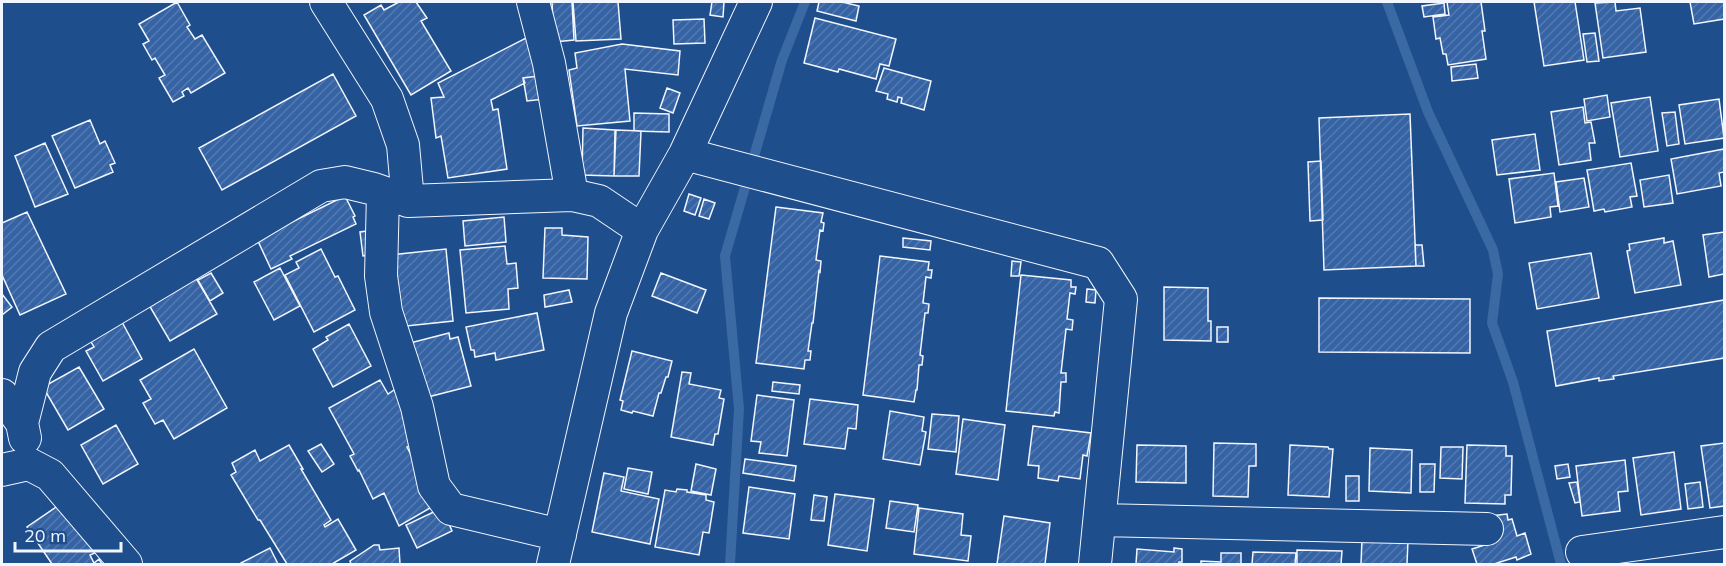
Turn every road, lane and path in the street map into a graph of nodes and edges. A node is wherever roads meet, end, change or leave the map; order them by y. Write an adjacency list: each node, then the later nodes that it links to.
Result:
1 (326, 2): 6 (street)
2 (533, 2): 5 (street)
3 (756, 2): 4 (street)
4 (685, 154): 7 (street); 11 (street)
5 (572, 195): 6 (street); 7 (street)
6 (396, 197): 9 (street); 14 (street)
7 (642, 230): 14 (street)
8 (2, 395): 9 (street)
9 (22, 423): 10 (street)
10 (15, 467): 16 (street)
11 (1100, 519): 12 (street); 17 (street)
12 (1487, 529)
13 (1725, 532): 15 (street)
14 (557, 550)
15 (1582, 552)
16 (126, 564)
17 (1095, 564)

